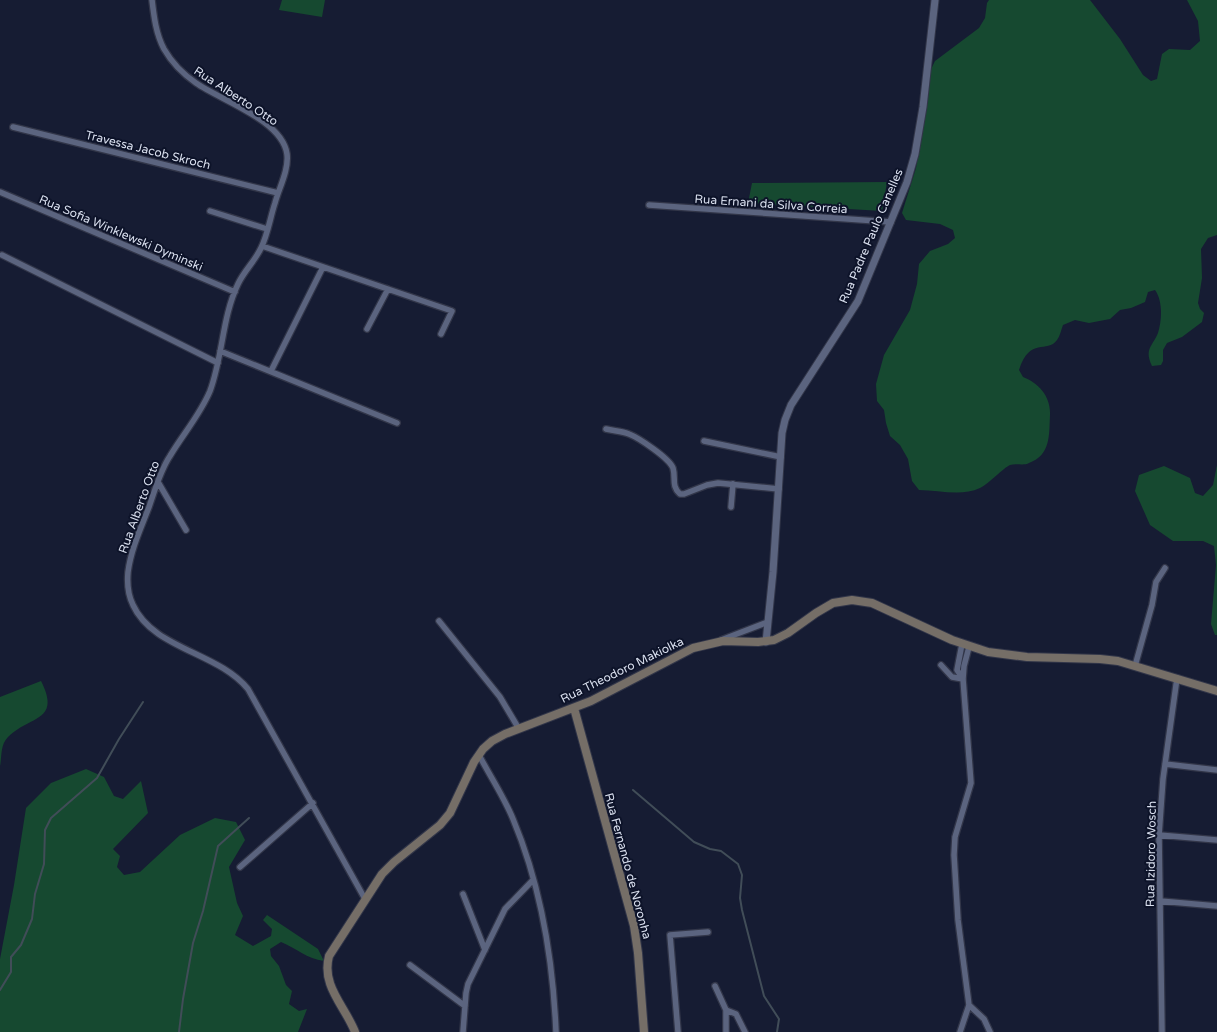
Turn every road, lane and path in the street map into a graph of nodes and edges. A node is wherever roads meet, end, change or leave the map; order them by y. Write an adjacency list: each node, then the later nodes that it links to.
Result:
1 (152, 0): 5 (street, Rua Alberto Otto)
2 (935, 0): 8 (street, Rua Padre Paulo Canelles)
3 (13, 127): 5 (street, Travessa Jacob Skroch)
4 (0, 192): 14 (street, Rua Sofia Winklewski Dyminski)
5 (278, 193): 9 (street, Rua Alberto Otto)
6 (649, 205): 8 (street, Rua Ernani da Silva Correia)
7 (210, 211): 9 (street)
8 (890, 222): 23 (street, Rua Padre Paulo Canelles)
9 (267, 230): 10 (street, Rua Alberto Otto)
10 (262, 246): 12 (street); 14 (street, Rua Alberto Otto)
11 (2, 255): 18 (street)
12 (323, 267): 13 (street); 19 (street)
13 (388, 289): 15 (street); 16 (street)
14 (234, 292): 17 (street, Rua Alberto Otto)
15 (367, 329)
16 (441, 334)
17 (220, 351): 18 (street, Rua Alberto Otto); 19 (street)
18 (218, 363): 24 (street, Rua Alberto Otto)
19 (271, 371): 20 (street)
20 (397, 423)
21 (606, 429): 25 (street)
22 (704, 441): 23 (street)
23 (781, 458): 26 (street, Rua Padre Paulo Canelles)
24 (158, 482): 28 (street); 45 (street, Rua Alberto Otto)
25 (733, 484): 26 (street); 27 (street)
26 (779, 489): 31 (street, Rua Padre Paulo Canelles)
27 (731, 507)
28 (186, 530)
29 (1164, 568): 36 (street)
30 (439, 620): 41 (street)
31 (768, 622): 32 (street); 33 (street, Rua Padre Paulo Canelles)
32 (714, 642): 33 (main road, Rua Theodoro Makiolka); 40 (main road, Rua Theodoro Makiolka)
33 (766, 642): 34 (main road, Rua Theodoro Makiolka)
34 (966, 645): 36 (main road, Rua Theodoro Makiolka); 38 (street)
35 (941, 665): 38 (street)
36 (1135, 666): 37 (main road, Rua Theodoro Makiolka)
37 (1177, 678): 39 (main road, Rua Theodoro Makiolka); 43 (street, Rua Izidoro Wosch)
38 (963, 679): 58 (street)
39 (1217, 691)
40 (574, 708): 41 (main road, Rua Theodoro Makiolka); 64 (main road, Rua Fernando de Noronha)
41 (519, 730): 42 (main road, Rua Theodoro Makiolka)
42 (479, 755): 49 (street); 51 (main road, Rua Theodoro Makiolka)
43 (1164, 764): 44 (street); 46 (street, Rua Izidoro Wosch)
44 (1217, 770)
45 (313, 803): 48 (street); 51 (street, Rua Alberto Otto)
46 (1159, 835): 47 (street); 52 (street, Rua Izidoro Wosch)
47 (1217, 840)
48 (240, 867)
49 (533, 880): 55 (street); 63 (street)
50 (463, 894): 55 (street)
51 (365, 899): 61 (main road, Rua Theodoro Makiolka)
52 (1160, 901): 53 (street); 70 (street, Rua Izidoro Wosch)
53 (1217, 906)
54 (708, 932): 65 (street)
55 (485, 950): 59 (street)
56 (410, 965): 59 (street)
57 (715, 986): 60 (street)
58 (969, 1005): 68 (street); 69 (street)
59 (465, 1006): 62 (street)
60 (726, 1010): 66 (street); 67 (street)
61 (355, 1032)
62 (463, 1032)
63 (556, 1032)
64 (644, 1032)
65 (678, 1032)
66 (726, 1032)
67 (745, 1032)
68 (960, 1032)
69 (990, 1032)
70 (1162, 1032)

